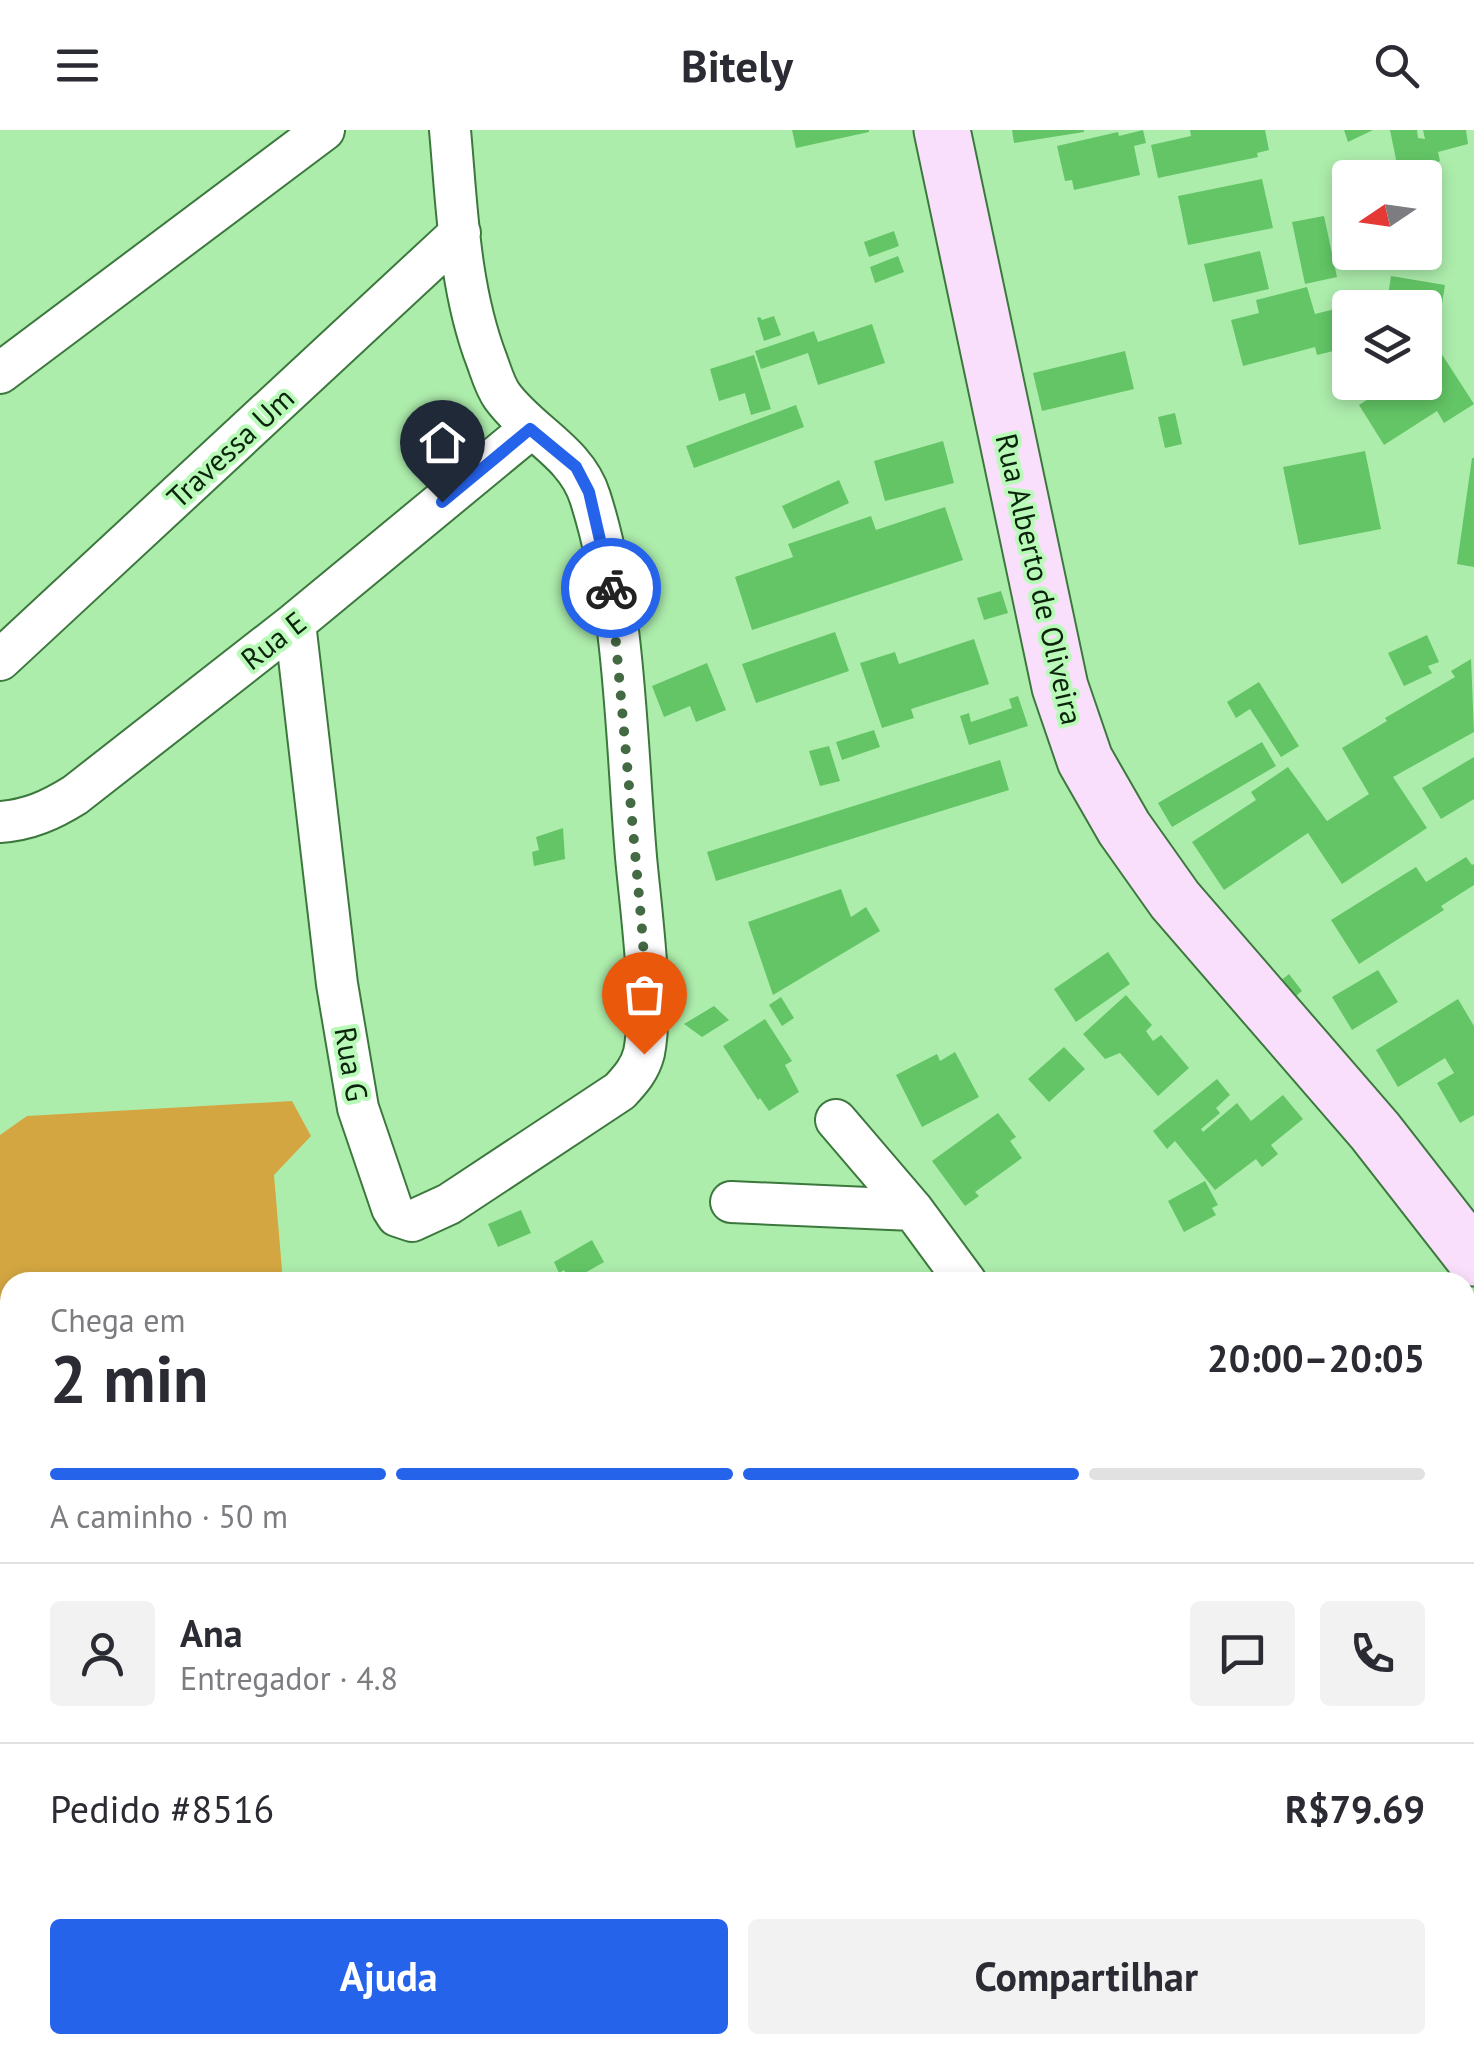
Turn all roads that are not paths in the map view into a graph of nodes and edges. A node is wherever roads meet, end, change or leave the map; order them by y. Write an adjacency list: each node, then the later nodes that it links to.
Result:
1 (324, 130): 5 (street)
2 (450, 130): 4 (street)
3 (942, 130): 13 (street, Rua Alberto de Oliveira)
4 (460, 233): 6 (street); 8 (street, Travessa Um)
5 (0, 373)
6 (530, 429): 7 (street, Rua E); 7 (street, Rua G)
7 (294, 623): 9 (street, Rua E)
8 (0, 660)
9 (0, 822)
10 (836, 1120): 12 (street)
11 (731, 1202): 12 (street)
12 (913, 1210): 14 (street)
13 (1474, 1258)
14 (959, 1272)

